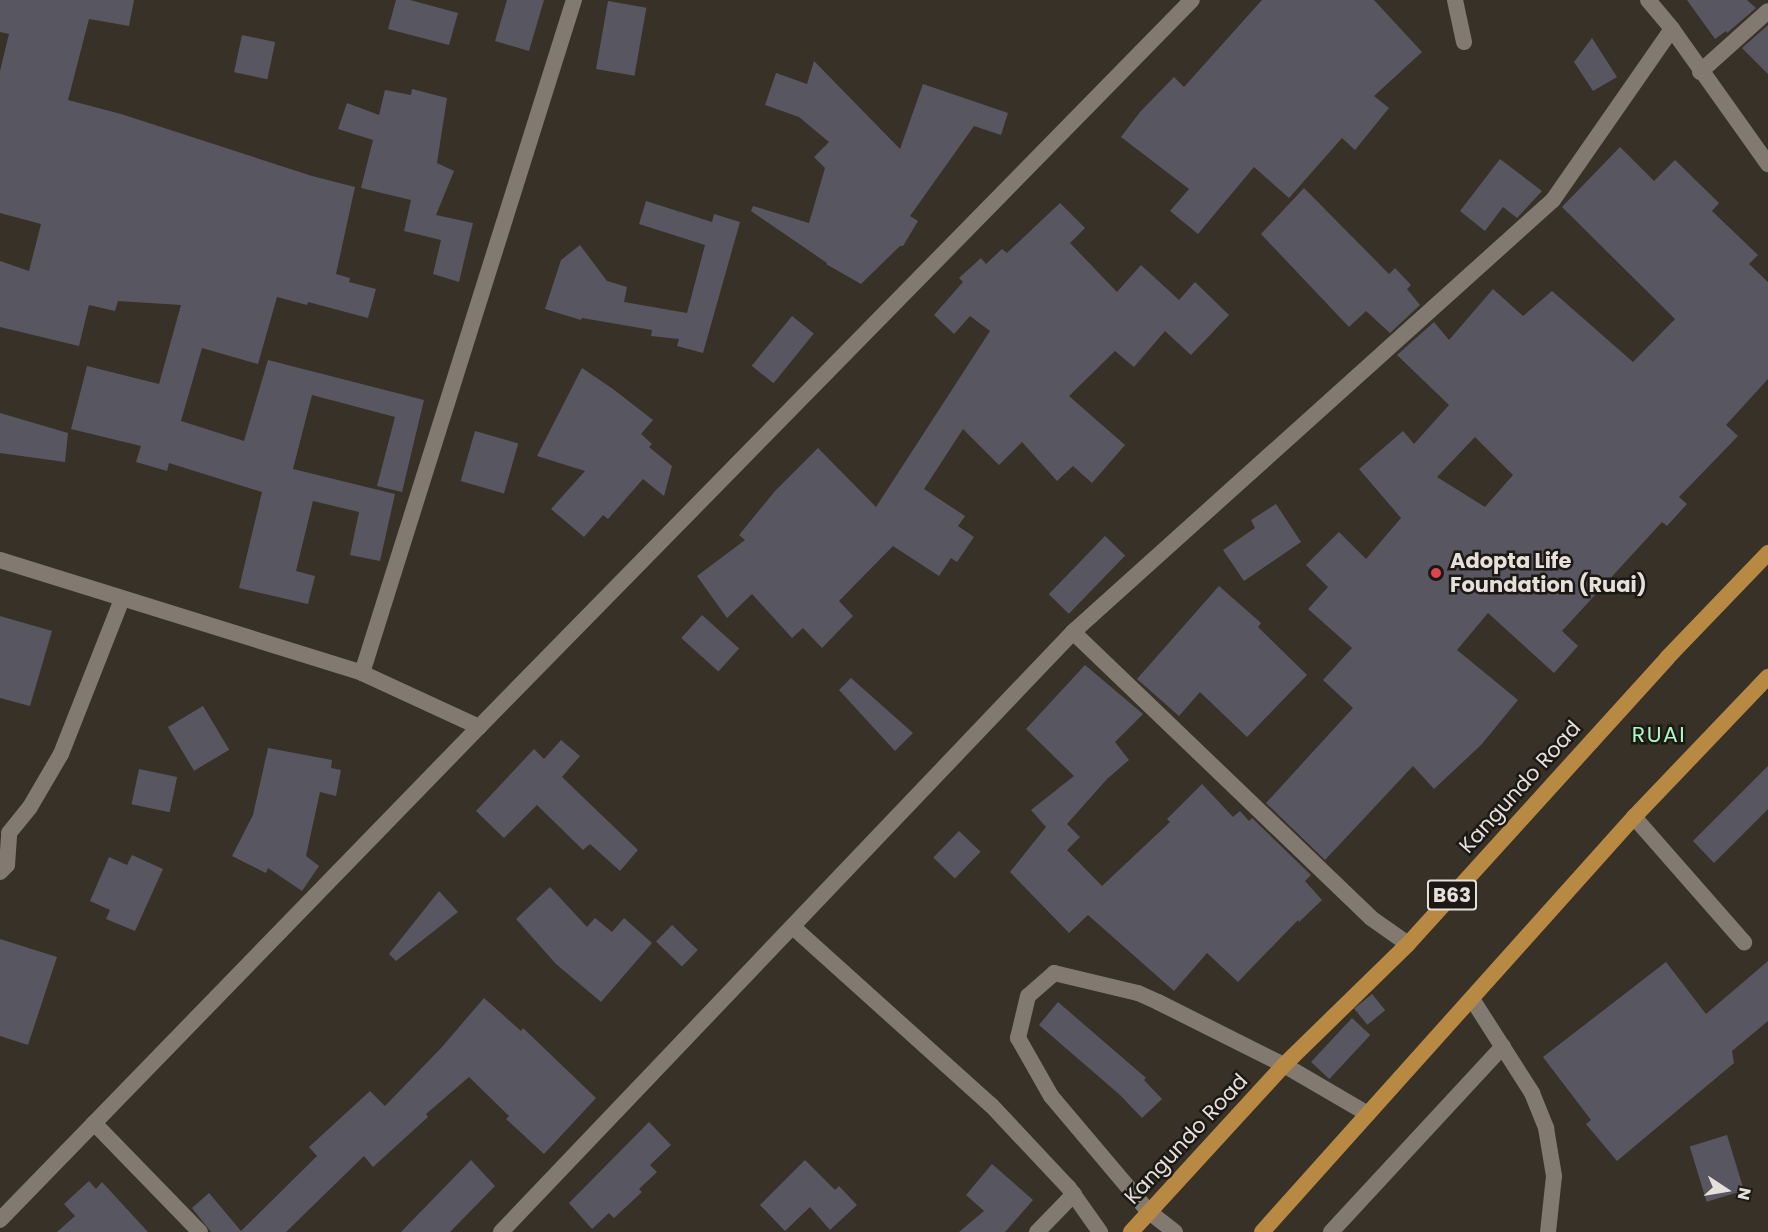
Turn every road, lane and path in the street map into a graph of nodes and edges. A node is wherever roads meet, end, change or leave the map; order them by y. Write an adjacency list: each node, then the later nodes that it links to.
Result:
1 (574, 0): 14 (street)
2 (1192, 0): 16 (street)
3 (1455, 0): 7 (street)
4 (1648, 0): 6 (street)
5 (1768, 11): 8 (street)
6 (1672, 29): 8 (street); 13 (street)
7 (1464, 42)
8 (1700, 72): 9 (street)
9 (1768, 164)
10 (1768, 553): 21 (highway, Kangundo Road / B63)
11 (0, 560): 12 (street)
12 (122, 599): 14 (street); 18 (street)
13 (1073, 632): 19 (street); 21 (street)
14 (362, 673): 16 (street)
15 (1768, 677): 17 (highway)
16 (479, 727): 26 (street)
17 (1634, 817): 20 (street); 22 (highway)
18 (0, 872)
19 (793, 927): 27 (street); 31 (street)
20 (1744, 942)
21 (1408, 944): 24 (highway, Kangundo Road / B63)
22 (1472, 999): 23 (street); 25 (highway)
23 (1503, 1046): 37 (street); 38 (street)
24 (1284, 1065): 25 (street); 28 (highway, Kangundo Road / B63); 28 (street)
25 (1368, 1114): 36 (highway)
26 (94, 1123): 29 (street); 30 (street)
27 (1074, 1194): 32 (street); 33 (street)
28 (1149, 1212): 34 (highway, Kangundo Road / B63); 35 (street)
29 (0, 1220)
30 (200, 1232)
31 (501, 1232)
32 (1037, 1232)
33 (1100, 1232)
34 (1131, 1232)
35 (1174, 1232)
36 (1262, 1232)
37 (1331, 1232)
38 (1548, 1232)

